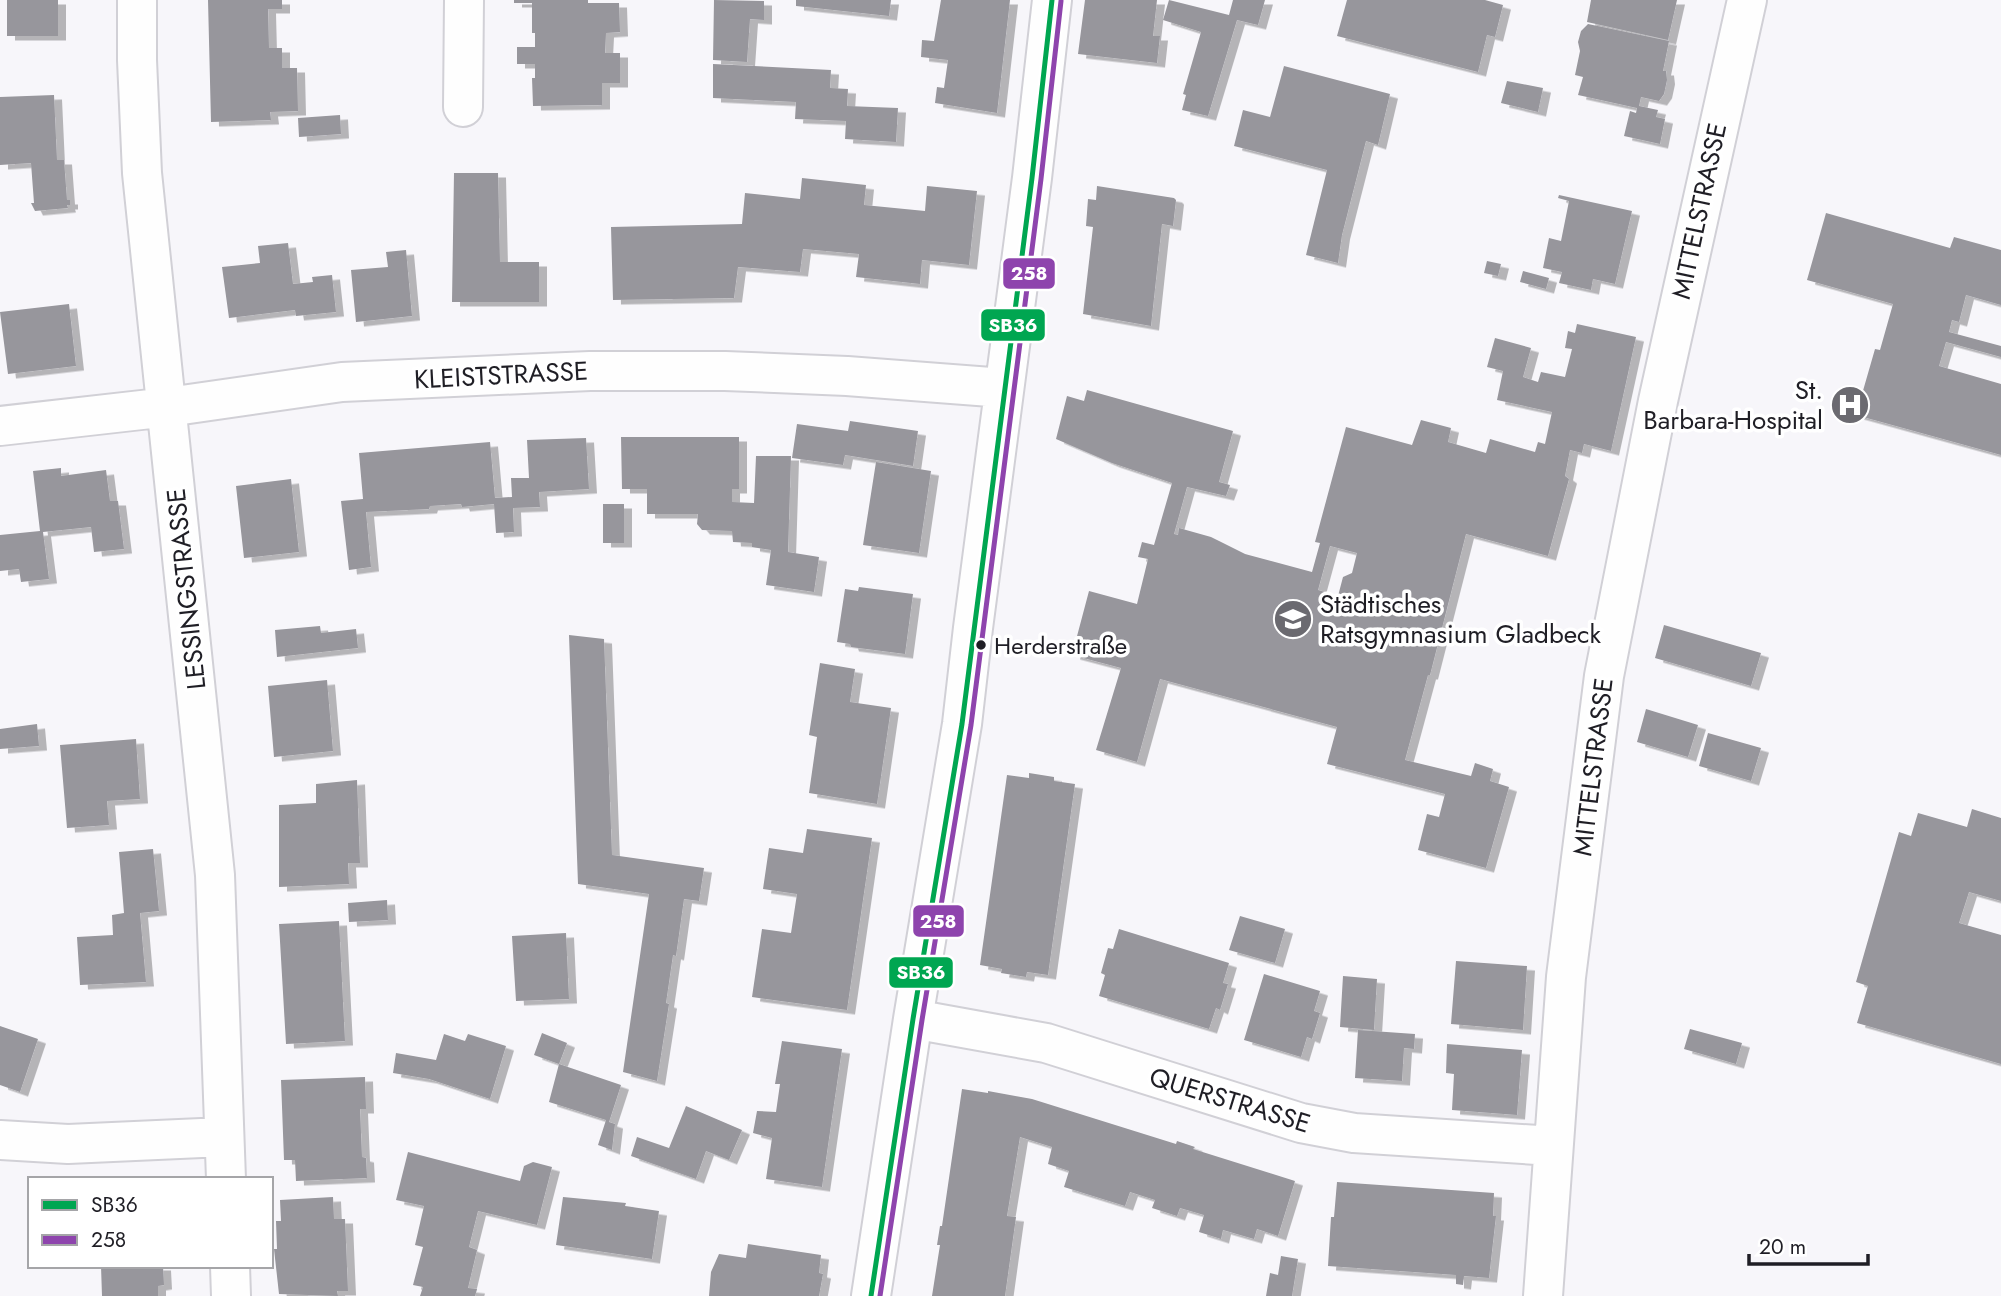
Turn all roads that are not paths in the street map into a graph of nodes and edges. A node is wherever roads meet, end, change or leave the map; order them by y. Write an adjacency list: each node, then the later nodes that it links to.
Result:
1 (137, 0): 7 (street, LESSINGSTRASSE)
2 (464, 0): 5 (street)
3 (1052, 0): 6 (street)
4 (1746, 0): 12 (street, MITTELSTRASSE)
5 (463, 107)
6 (1004, 388): 7 (street, KLEISTSTRASSE); 9 (street)
7 (168, 407): 8 (street, KLEISTSTRASSE); 10 (street, LESSINGSTRASSE)
8 (0, 426)
9 (913, 1019): 12 (street, QUERSTRASSE); 16 (street)
10 (225, 1137): 11 (street); 13 (street, LESSINGSTRASSE)
11 (0, 1140)
12 (1553, 1146): 17 (street, MITTELSTRASSE)
13 (226, 1177)
14 (230, 1268): 15 (street)
15 (231, 1296)
16 (871, 1296)
17 (1543, 1296)

